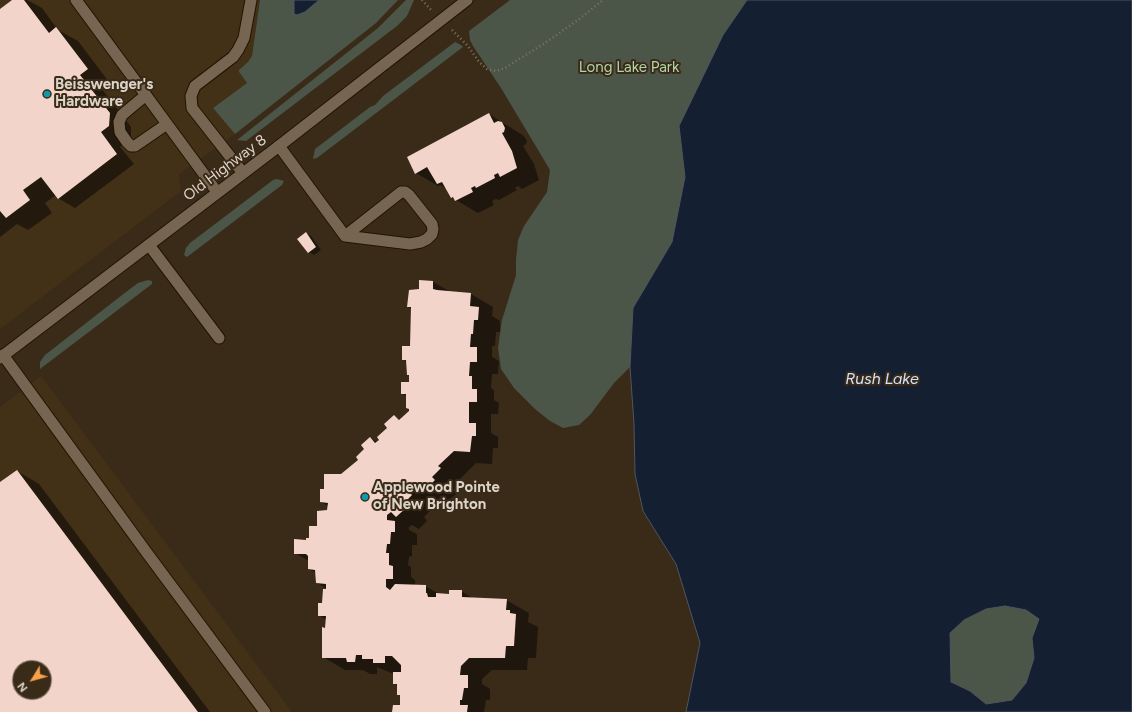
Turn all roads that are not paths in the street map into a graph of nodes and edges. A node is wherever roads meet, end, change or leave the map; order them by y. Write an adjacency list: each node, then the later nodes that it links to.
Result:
1 (76, 0): 4 (street)
2 (252, 0): 7 (street)
3 (465, 1): 6 (street, Old Highway 8)
4 (146, 95): 5 (street); 5 (street)
5 (167, 124): 8 (street)
6 (279, 146): 7 (street, Old Highway 8); 9 (street)
7 (243, 173): 8 (street, Old Highway 8)
8 (217, 192): 10 (street, Old Highway 8)
9 (345, 236): 9 (street)
10 (149, 245): 11 (street); 12 (street, Old Highway 8)
11 (219, 338)
12 (1, 356): 13 (street)
13 (265, 712)

